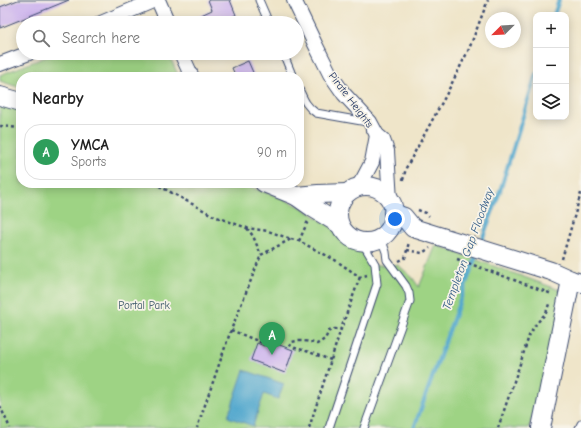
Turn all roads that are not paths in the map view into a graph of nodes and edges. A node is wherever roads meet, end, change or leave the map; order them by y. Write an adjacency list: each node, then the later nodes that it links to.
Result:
1 (156, 0): 4 (street); 5 (street)
2 (259, 0): 6 (lane)
3 (294, 0): 7 (street, Pirate Heights)
4 (118, 16)
5 (164, 16)
6 (266, 16)
7 (302, 16)
8 (304, 21): 18 (street, Pirate Heights)
9 (16, 58): 12 (street)
10 (184, 60): 13 (street)
11 (286, 60): 14 (lane)
12 (0, 64)
13 (190, 72)
14 (291, 72)
15 (0, 96): 17 (street)
16 (304, 100): 18 (lane)
17 (16, 101)
18 (370, 122): 19 (street, Pirate Heights)
19 (377, 135): 21 (street, Pirate Heights); 23 (street, Pirate Heights)
20 (276, 188): 22 (street)
21 (352, 190): 22 (street); 23 (street); 24 (street)
22 (296, 196): 24 (street)
23 (392, 207): 25 (street); 26 (street)
24 (340, 224): 27 (street)
25 (413, 228): 26 (street); 28 (street)
26 (383, 236): 27 (street); 31 (lane)
27 (362, 242): 30 (lane)
28 (576, 281): 32 (street)
29 (581, 424): 33 (lane)
30 (329, 428)
31 (364, 428)
32 (541, 428)
33 (579, 428)

